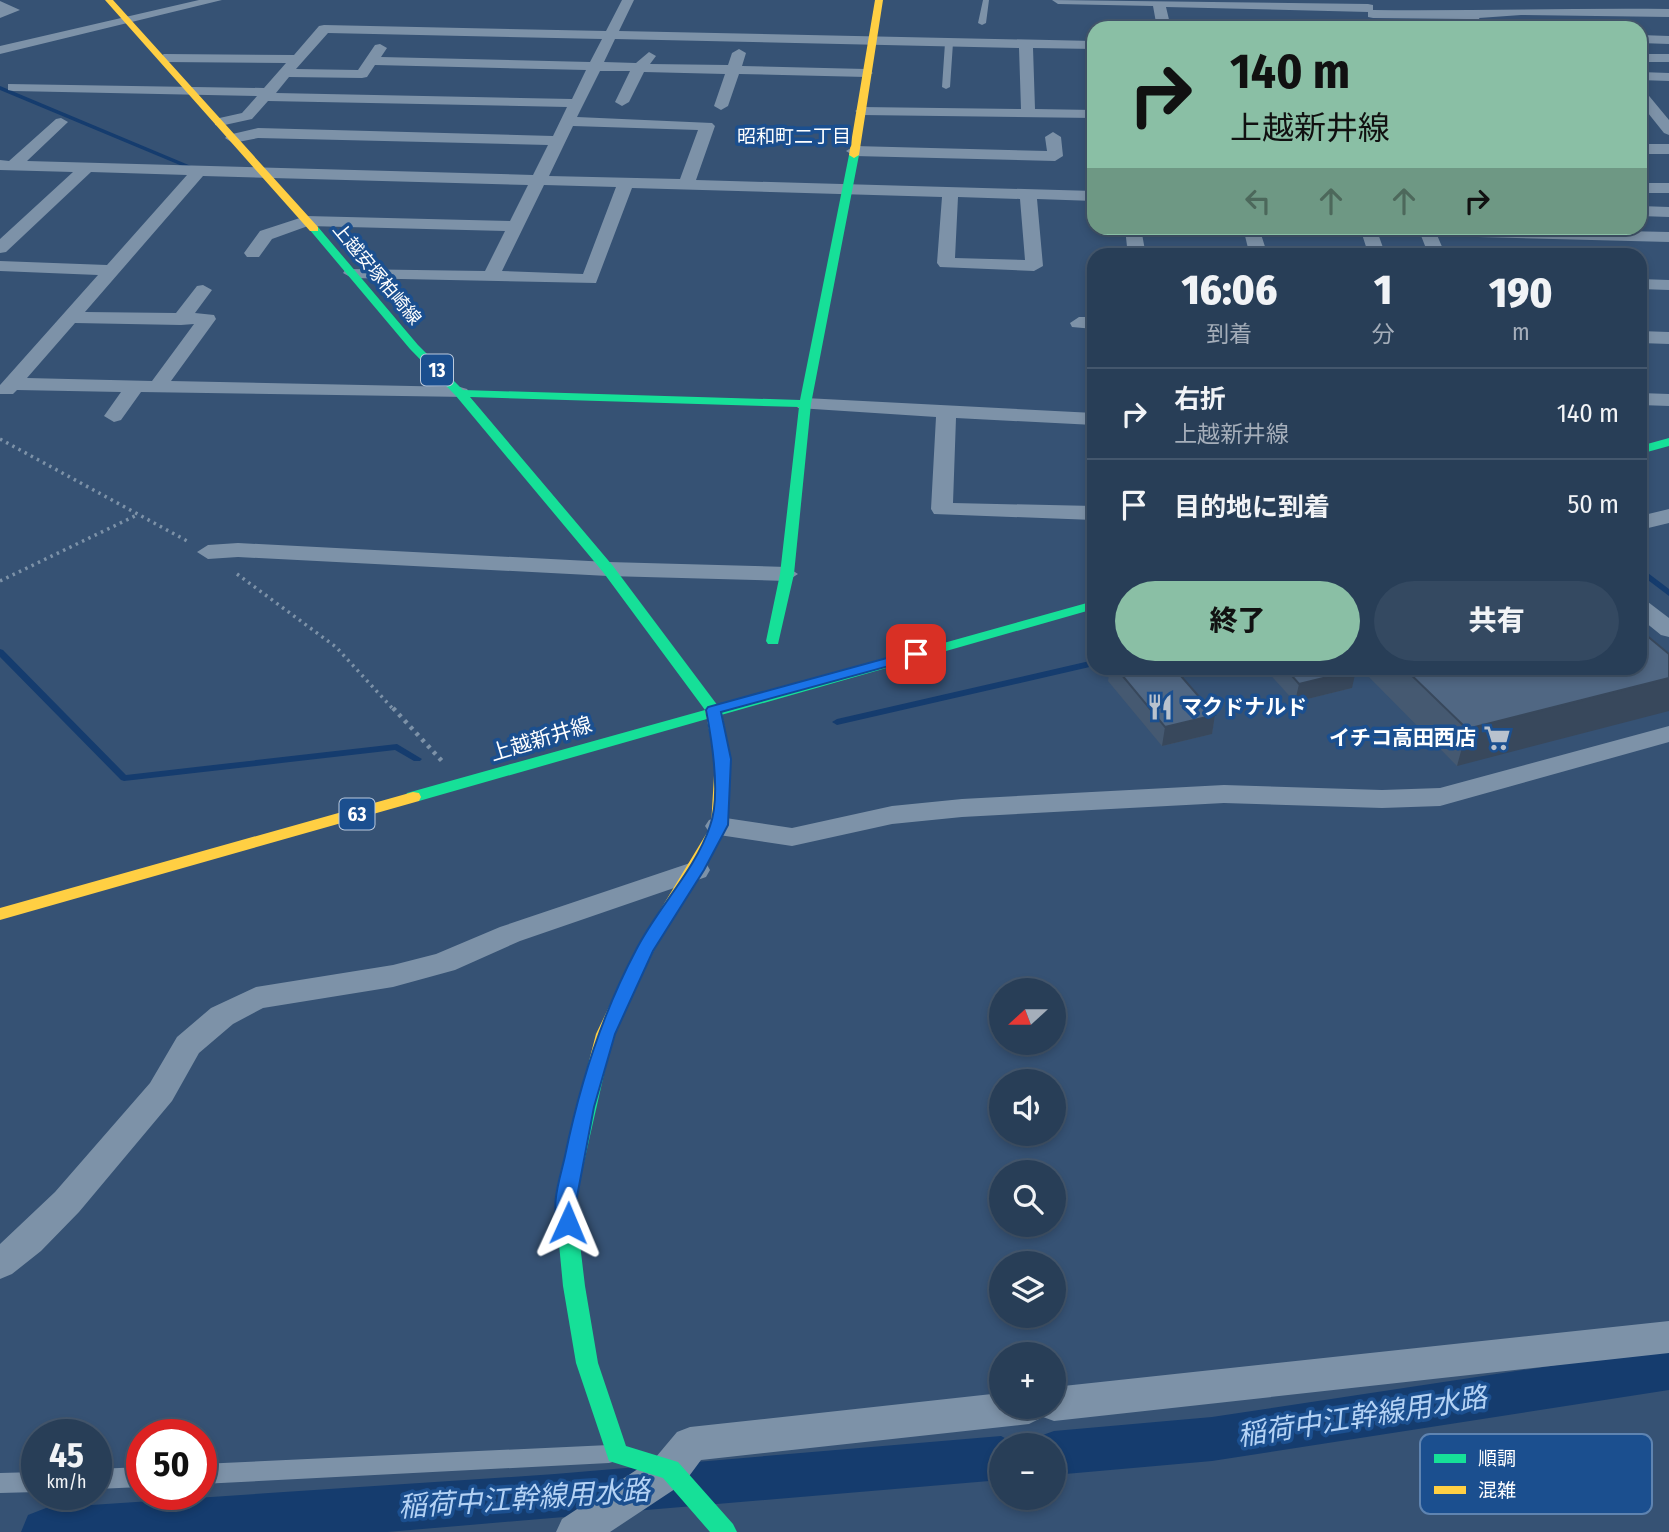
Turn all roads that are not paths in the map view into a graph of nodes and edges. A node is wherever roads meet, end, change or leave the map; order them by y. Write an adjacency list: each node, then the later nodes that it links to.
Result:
1 (109, 0): 18 (main road, 上越安塚柏崎線 / 13)
2 (216, 0): 18 (street)
3 (628, 0): 29 (street)
4 (879, 0): 34 (main road)
5 (986, 0): 23 (lane)
6 (1058, 0): 8 (street)
7 (1566, 0): 11 (street)
8 (1159, 3): 10 (street); 19 (street)
9 (0, 5): 14 (street)
10 (1368, 7): 20 (street)
11 (1575, 12): 13 (street); 21 (street); 22 (street)
12 (360, 13): 24 (street)
13 (1669, 13)
14 (0, 14)
15 (436, 15): 26 (street)
16 (508, 18): 27 (street)
17 (731, 19): 30 (street)
18 (130, 20): 38 (street); 39 (main road, 上越安塚柏崎線 / 13)
19 (1163, 21)
20 (1467, 21)
21 (1478, 21)
22 (1582, 21)
23 (982, 23)
24 (344, 29): 25 (street); 42 (street)
25 (393, 30): 26 (street); 43 (street)
26 (433, 33): 27 (street); 44 (street); 48 (street)
27 (497, 33): 29 (street)
28 (667, 33): 29 (street); 30 (street); 46 (street)
29 (612, 35): 45 (street)
30 (726, 37): 31 (street)
31 (744, 38): 34 (street); 47 (street)
32 (1647, 39): 33 (street)
33 (1669, 40)
34 (872, 41): 35 (street); 50 (main road)
35 (948, 43): 36 (street); 54 (lane)
36 (1026, 44): 37 (street); 62 (street)
37 (1087, 45)
38 (0, 50)
39 (164, 58): 42 (street); 55 (main road, 上越安塚柏崎線 / 13)
40 (1647, 58): 41 (street)
41 (1669, 58)
42 (296, 59): 49 (street)
43 (371, 61): 48 (street); 49 (street)
44 (505, 63): 45 (street); 48 (street); 48 (street)
45 (596, 65): 46 (street); 58 (street)
46 (643, 66): 47 (street); 57 (street)
47 (734, 69): 50 (street); 59 (street)
48 (412, 72)
49 (286, 73): 56 (street)
50 (866, 73): 61 (main road)
51 (1647, 76): 52 (street)
52 (1669, 77)
53 (13, 87): 55 (street)
54 (946, 87)
55 (188, 90): 56 (street); 66 (main road, 上越安塚柏崎線 / 13)
56 (267, 94): 58 (street); 66 (street)
57 (622, 102)
58 (575, 103): 64 (street)
59 (721, 106)
60 (1654, 110): 67 (street)
61 (862, 111): 62 (street); 73 (main road)
62 (1028, 113): 63 (street)
63 (1087, 114)
64 (568, 121): 70 (street); 80 (street)
65 (61, 122): 74 (street)
66 (220, 122): 69 (main road, 上越安塚柏崎線 / 13)
67 (1669, 130)
68 (1053, 137): 73 (street)
69 (233, 138): 70 (street); 77 (main road, 上越安塚柏崎線 / 13)
70 (557, 141): 78 (street)
71 (1647, 149): 72 (street)
72 (1669, 149)
73 (853, 151): 83 (main road)
74 (6, 166): 75 (street)
75 (85, 169): 76 (street); 93 (street)
76 (198, 172): 77 (street); 96 (street)
77 (265, 172): 78 (street); 89 (main road, 上越安塚柏崎線 / 13)
78 (538, 181): 79 (street); 90 (street)
79 (625, 184): 80 (street); 98 (street)
80 (686, 185): 83 (street)
81 (1647, 188): 82 (street)
82 (1669, 188)
83 (846, 191): 84 (street); 112 (main road)
84 (950, 193): 85 (street); 85 (street)
85 (1028, 195): 86 (street)
86 (1087, 196)
87 (1647, 211): 88 (street)
88 (1669, 212)
89 (306, 220): 90 (street); 94 (street); 97 (main road, 上越安塚柏崎線 / 13)
90 (514, 226): 98 (street)
91 (1616, 235): 92 (street)
92 (1669, 237)
93 (0, 248)
94 (253, 253)
95 (1, 267): 96 (street)
96 (112, 270): 102 (street)
97 (352, 273): 98 (street); 109 (main road, 上越安塚柏崎線 / 13)
98 (491, 276)
99 (1647, 284): 100 (street)
100 (1669, 285)
101 (203, 290): 103 (street)
102 (73, 317): 103 (street); 108 (street)
103 (181, 319): 107 (street)
104 (1647, 337): 105 (street)
105 (1669, 338)
106 (135, 386): 107 (street); 108 (street); 114 (street)
107 (158, 386): 109 (street)
108 (6, 390)
109 (460, 393): 112 (main road); 122 (main road, 上越安塚柏崎線 / 13)
110 (1647, 399): 111 (street)
111 (1669, 400)
112 (806, 404): 113 (street); 123 (main road)
113 (946, 413): 115 (street); 118 (street)
114 (114, 415)
115 (1087, 419)
116 (1669, 442): 117 (main road)
117 (1647, 448)
118 (1087, 513)
119 (1669, 516): 120 (street)
120 (1647, 521)
121 (208, 552): 122 (street)
122 (608, 569): 123 (street); 128 (main road, 上越安塚柏崎線 / 13)
123 (787, 574): 127 (main road)
124 (1087, 607): 128 (main road, 上越新井線 / 63)
125 (1647, 613): 126 (street)
126 (1669, 630)
127 (773, 641)
128 (713, 710): 130 (main road); 132 (main road, 上越新井線 / 63)
129 (1669, 734): 130 (street)
130 (719, 825): 131 (main road)
131 (696, 870): 133 (street); 137 (main road)
132 (0, 914)
133 (0, 1264)
134 (1669, 1337): 135 (street)
135 (1066, 1403)
136 (989, 1411): 138 (street)
137 (617, 1454): 138 (main road); 139 (lane)
138 (670, 1470): 142 (street); 143 (main road)
139 (217, 1473)
140 (21, 1482): 141 (lane)
141 (0, 1483)
142 (576, 1532)
143 (725, 1532)

